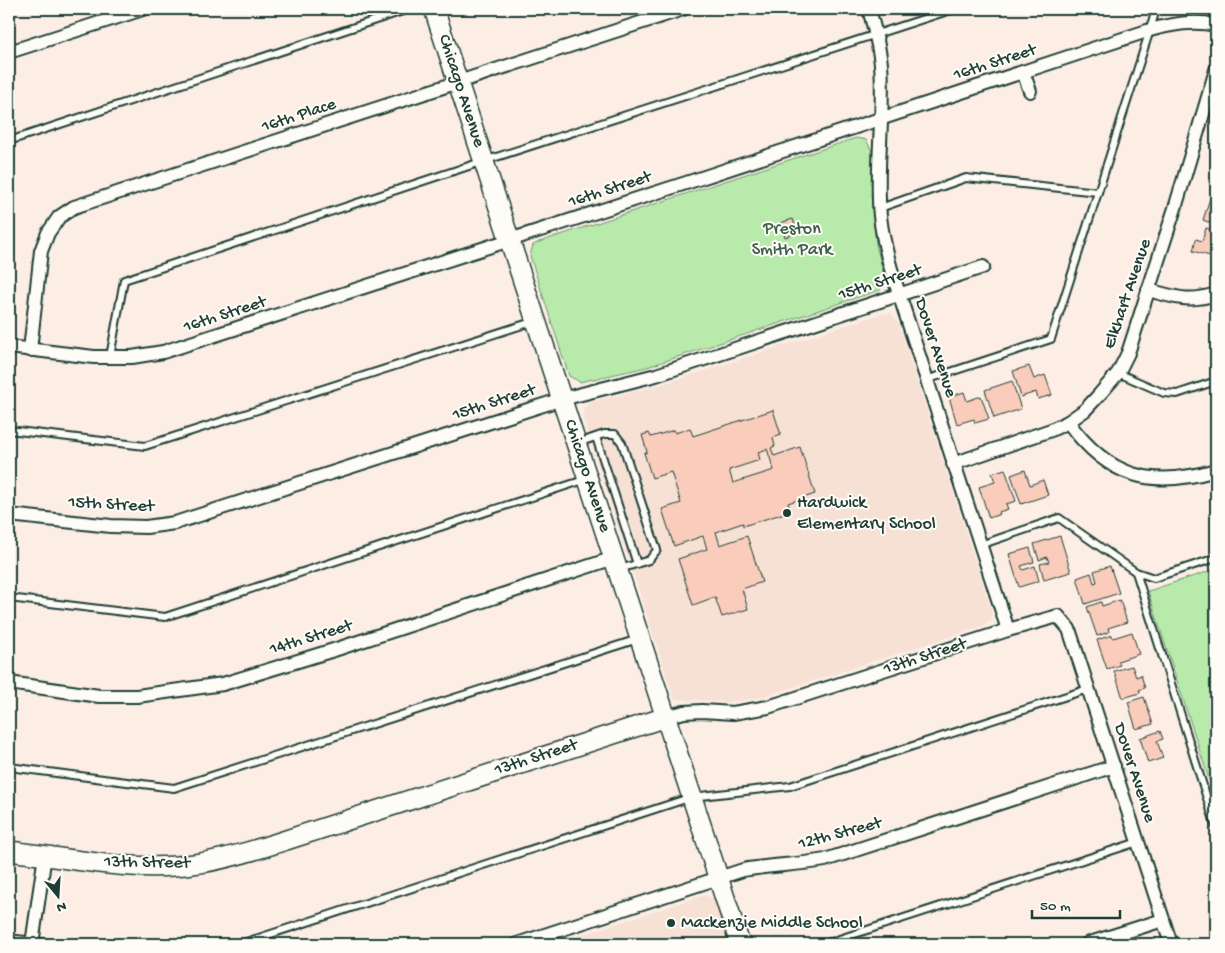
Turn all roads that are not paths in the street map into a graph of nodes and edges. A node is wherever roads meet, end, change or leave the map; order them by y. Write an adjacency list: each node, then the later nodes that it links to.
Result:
1 (143, 9): 11 (street)
2 (409, 9): 18 (lane)
3 (434, 9): 14 (street, Chicago Avenue)
4 (683, 9): 14 (street, 16th Place)
5 (868, 9): 10 (street, Dover Avenue)
6 (954, 9): 10 (lane)
7 (1156, 9): 9 (lane)
8 (1216, 26): 9 (street, 16th Street)
9 (1150, 30): 13 (street, 16th Street); 20 (lane)
10 (876, 34): 17 (street, Dover Avenue); 19 (lane)
11 (9, 52)
12 (1216, 70): 16 (street, Elkhart Avenue)
13 (1024, 72): 15 (street); 17 (street, 16th Street)
14 (458, 83): 19 (street, Chicago Avenue); 29 (street, 16th Place)
15 (1030, 91)
16 (1212, 97): 24 (street, Elkhart Avenue)
17 (881, 119): 21 (street, Dover Avenue); 22 (street, 16th Street)
18 (9, 141)
19 (484, 161): 22 (street, Chicago Avenue); 30 (lane)
20 (1098, 192): 21 (lane); 32 (lane)
21 (880, 208): 26 (street, Dover Avenue)
22 (510, 240): 27 (street, Chicago Avenue); 30 (street, 16th Street)
23 (983, 268): 26 (street, 15th Street)
24 (1148, 290): 25 (street); 31 (street, Elkhart Avenue)
25 (1216, 294)
26 (900, 296): 32 (street, Dover Avenue); 34 (street, 15th Street)
27 (536, 320): 34 (street, Chicago Avenue); 36 (lane)
28 (9, 347): 29 (street, 16th Street)
29 (30, 350): 30 (street, 16th Street)
30 (110, 357)
31 (1118, 373): 33 (lane); 35 (street, Elkhart Avenue)
32 (926, 380): 39 (street, Dover Avenue)
33 (1216, 381)
34 (562, 399): 38 (street, Chicago Avenue); 42 (street, 15th Street)
35 (1068, 422): 39 (street, Elkhart Avenue); 40 (street)
36 (9, 430)
37 (596, 437): 38 (lane); 46 (lane); 46 (lane)
38 (576, 443): 41 (street, Chicago Avenue)
39 (953, 464): 43 (street, Dover Avenue)
40 (1216, 470)
41 (588, 478): 45 (street, Chicago Avenue); 48 (lane)
42 (9, 515)
43 (980, 545): 47 (lane); 50 (street, Dover Avenue)
44 (1216, 558): 47 (lane)
45 (616, 564): 46 (lane); 51 (street, Chicago Avenue); 52 (street, 14th Street)
46 (637, 564)
47 (1136, 572): 58 (lane)
48 (9, 598)
49 (1058, 616): 50 (street, 13th Street); 53 (street, Dover Avenue)
50 (1008, 630): 54 (street, 13th Street)
51 (640, 638): 54 (street, Chicago Avenue); 56 (lane)
52 (9, 684)
53 (1088, 689): 55 (street, Dover Avenue); 57 (lane)
54 (666, 717): 57 (street, Chicago Avenue); 61 (street, 13th Street)
55 (1114, 766): 59 (street, Dover Avenue); 62 (street, 12th Street)
56 (9, 767)
57 (692, 797): 62 (street, Chicago Avenue); 67 (lane)
58 (1216, 827)
59 (1138, 842): 63 (street, Dover Avenue); 70 (lane)
60 (9, 851): 61 (street, 13th Street)
61 (44, 855): 65 (street)
62 (718, 878): 68 (street, 12th Street); 69 (street, Chicago Avenue)
63 (1162, 920): 71 (street); 72 (street, Dover Avenue)
64 (9, 938): 65 (lane)
65 (32, 943): 66 (lane)
66 (56, 944)
67 (240, 944)
68 (517, 944)
69 (740, 944)
70 (824, 944)
71 (1087, 944)
72 (1171, 944)

